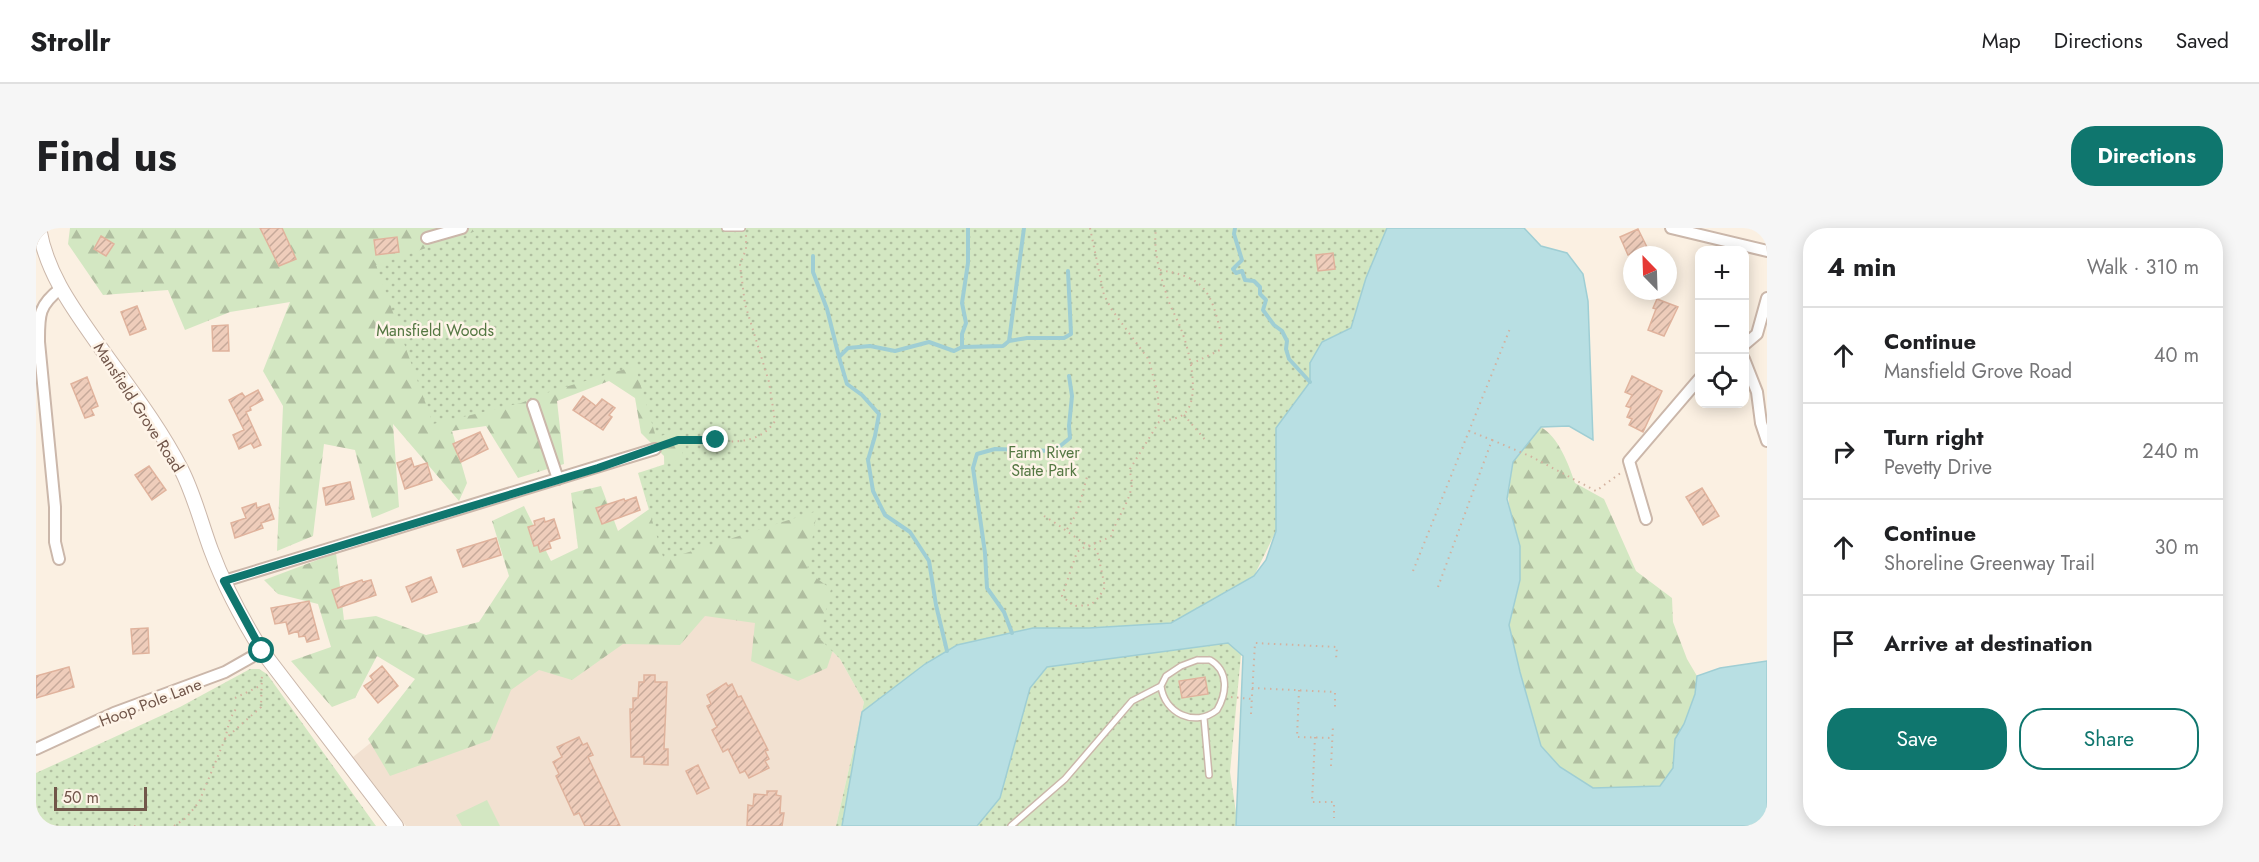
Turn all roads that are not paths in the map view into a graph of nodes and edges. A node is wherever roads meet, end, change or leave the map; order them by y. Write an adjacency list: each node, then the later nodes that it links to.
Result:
1 (39, 228): 8 (street, Mansfield Grove Road)
2 (462, 228): 6 (street)
3 (725, 228): 4 (lane)
4 (745, 228)
5 (1671, 228): 7 (street)
6 (427, 238)
7 (1767, 251)
8 (60, 289): 19 (street); 20 (street, Mansfield Grove Road)
9 (1767, 298): 10 (street)
10 (1749, 340)
11 (1749, 369): 13 (street)
12 (1695, 384): 18 (street)
13 (1762, 395): 15 (street)
14 (533, 405): 17 (street)
15 (1767, 441)
16 (655, 449): 17 (street)
17 (558, 479): 20 (street)
18 (1646, 519)
19 (59, 559)
20 (224, 581): 21 (street, Mansfield Grove Road)
21 (264, 655): 24 (street, Hoop Pole Lane); 26 (street, Mansfield Grove Road)
22 (1161, 686): 23 (lane); 23 (lane); 27 (lane)
23 (1204, 718): 25 (lane)
24 (36, 749)
25 (1209, 775)
26 (396, 826)
27 (1011, 826)

